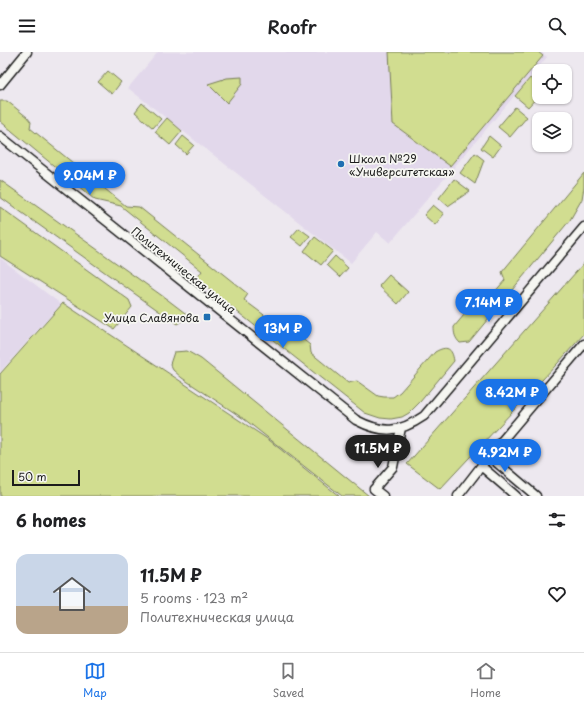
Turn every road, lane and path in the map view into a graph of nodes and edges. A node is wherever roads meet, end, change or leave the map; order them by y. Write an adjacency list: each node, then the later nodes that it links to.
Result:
1 (27, 52): 2 (street)
2 (0, 85)
3 (0, 136): 6 (street, Политехническая улица)
4 (584, 227): 6 (street)
5 (584, 345): 7 (street)
6 (401, 428): 9 (street)
7 (489, 456): 8 (street); 12 (street)
8 (481, 466): 10 (street); 11 (street)
9 (384, 496)
10 (458, 496)
11 (516, 496)
12 (536, 496)

